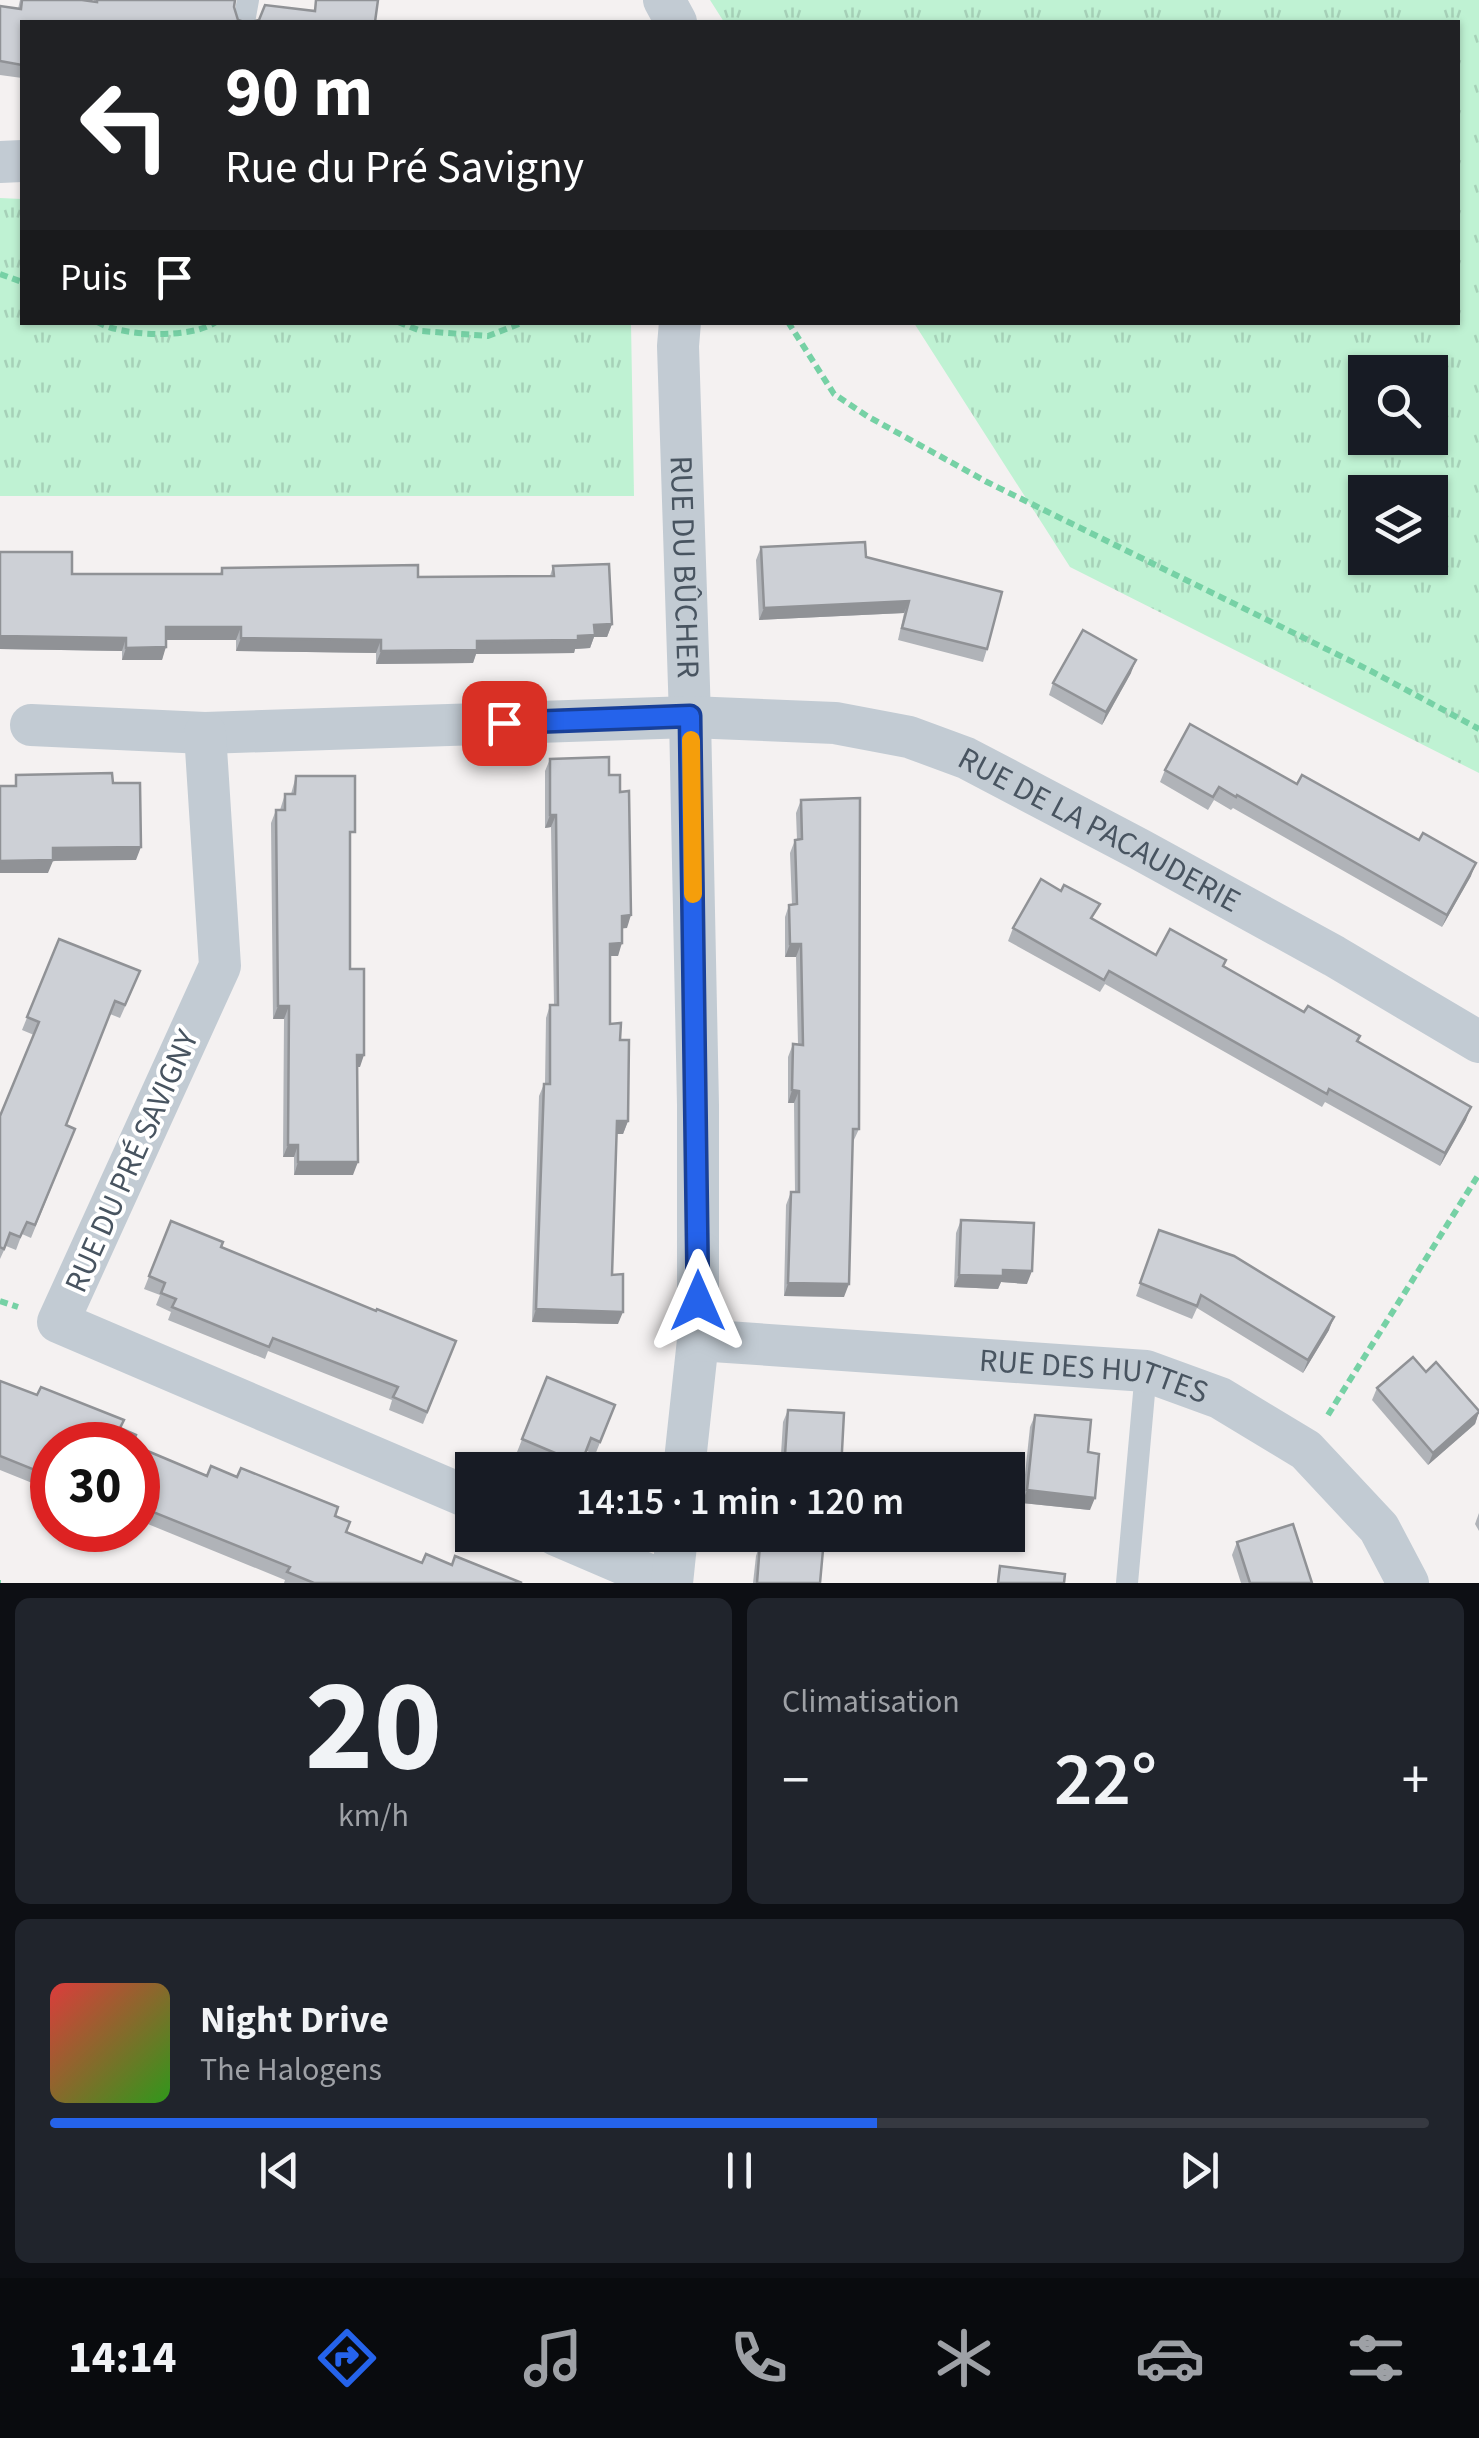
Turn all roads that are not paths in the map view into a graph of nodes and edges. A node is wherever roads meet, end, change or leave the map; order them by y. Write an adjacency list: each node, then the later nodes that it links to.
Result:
1 (680, 325): 2 (street, RUE DU BÛCHER)
2 (690, 716): 4 (street); 5 (street, RUE DE LA PACAUDERIE); 6 (street, RUE DU BÛCHER)
3 (31, 725): 4 (street)
4 (205, 733): 9 (street, RUE DU PRÉ SAVIGNY)
5 (1479, 1042)
6 (698, 1340): 7 (street, RUE DES HUTTES); 8 (street, RUE DU BÛCHER)
7 (1146, 1371): 13 (lane); 14 (street, RUE DES HUTTES)
8 (686, 1452)
9 (455, 1492)
10 (596, 1552): 12 (street)
11 (675, 1552): 12 (street)
12 (670, 1583)
13 (1127, 1583)
14 (1408, 1583)

